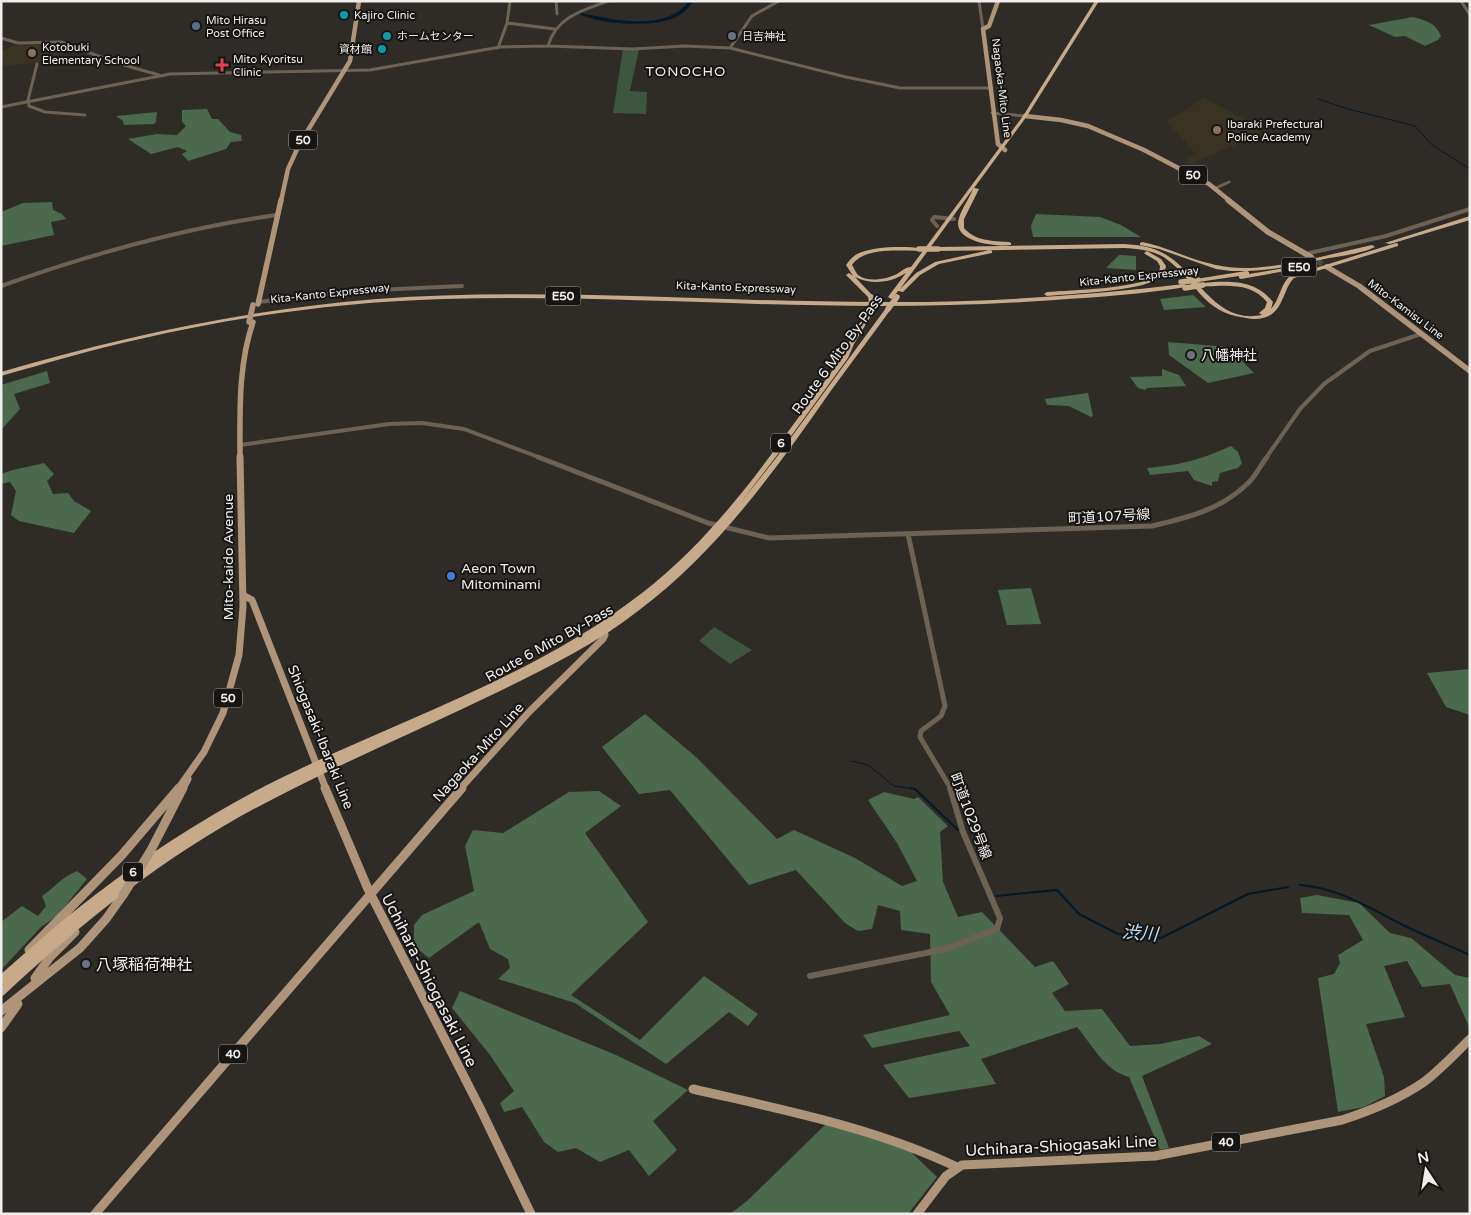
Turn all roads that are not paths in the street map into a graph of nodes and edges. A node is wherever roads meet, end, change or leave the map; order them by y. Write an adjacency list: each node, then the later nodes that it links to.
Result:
1 (360, 1): 23 (main road, Mito-kaido Avenue / 50)
2 (510, 1): 13 (street)
3 (556, 1): 11 (street)
4 (608, 1): 16 (street)
5 (779, 1): 21 (street)
6 (979, 1): 14 (street)
7 (998, 1): 15 (main road, Nagaoka-Mito Line)
8 (1097, 1): 30 (highway, Route 6 Mito By-Pass / 6)
9 (1101, 1): 30 (highway, Route 6 Mito By-Pass / 6)
10 (1461, 1): 12 (street)
11 (557, 14)
12 (1470, 15)
13 (507, 23): 16 (street); 20 (street)
14 (982, 23): 15 (street); 17 (street)
15 (990, 24): 17 (main road, Nagaoka-Mito Line)
16 (555, 29): 19 (street)
17 (983, 29): 25 (main road, Nagaoka-Mito Line)
18 (1, 38): 24 (street)
19 (548, 46): 20 (street); 21 (street)
20 (498, 48): 23 (street)
21 (730, 48): 25 (street)
22 (37, 64): 26 (street)
23 (345, 71): 24 (street); 38 (main road, Mito-kaido Avenue / 50)
24 (160, 75): 26 (street)
25 (990, 88): 28 (main road, Nagaoka-Mito Line)
26 (28, 104): 27 (street); 29 (street)
27 (1, 107)
28 (992, 113): 30 (street); 31 (main road, Nagaoka-Mito Line)
29 (85, 115)
30 (1028, 116): 32 (highway, Route 6 Mito By-Pass / 6); 33 (highway, Route 6 Mito By-Pass / 6); 35 (main road, 50)
31 (997, 139): 32 (main road); 33 (main road, Nagaoka-Mito Line)
32 (1006, 141): 33 (highway, Route 6 Mito By-Pass / 6)
33 (1003, 149): 36 (highway, Route 6 Mito By-Pass / 6); 39 (highway, Route 6 Mito By-Pass / 6)
34 (1229, 182): 35 (street)
35 (1216, 188): 49 (main road, 50)
36 (976, 189): 39 (highway, Route 6 Mito By-Pass / 6); 46 (highway)
37 (1470, 209): 49 (street)
38 (276, 215): 55 (street); 60 (main road, Mito-kaido Avenue / 50)
39 (952, 218): 42 (street); 43 (highway, Route 6 Mito By-Pass / 6); 57 (highway, Route 6 Mito By-Pass / 6)
40 (1470, 218): 50 (highway, Kita-Kanto Expressway / E50)
41 (1470, 222): 45 (highway, Kita-Kanto Expressway / E50)
42 (937, 226)
43 (932, 242): 48 (highway); 58 (highway, Route 6 Mito By-Pass / 6)
44 (1124, 244): 46 (highway); 50 (highway); 53 (highway)
45 (1396, 245): 47 (highway); 53 (highway, Kita-Kanto Expressway / E50)
46 (1028, 247): 47 (highway); 48 (highway, bridge); 57 (highway)
47 (1114, 247): 59 (highway)
48 (920, 248): 63 (highway, bridge)
49 (1305, 254): 51 (main road, 50)
50 (1342, 254): 53 (highway, Kita-Kanto Expressway / E50)
51 (1311, 257)
52 (1327, 267): 62 (main road, Mito-Kamisu Line)
53 (1201, 283): 54 (highway, bridge)
54 (1183, 285): 59 (highway, Kita-Kanto Expressway / E50); 66 (highway, Kita-Kanto Expressway / E50)
55 (1, 286)
56 (462, 286): 60 (street)
57 (901, 291): 58 (highway, Route 6 Mito By-Pass / 6)
58 (894, 297): 61 (highway, Route 6 Mito By-Pass / 6, bridge)
59 (1008, 298): 64 (highway, Kita-Kanto Expressway / E50)
60 (256, 304): 67 (main road, Mito-kaido Avenue / 50, bridge)
61 (885, 309): 63 (highway, Route 6 Mito By-Pass / 6); 68 (highway, Route 6 Mito By-Pass / 6)
62 (1421, 334): 65 (main road, Mito-Kamisu Line); 69 (street, 町道107号線)
63 (844, 359): 68 (highway, Route 6 Mito By-Pass / 6)
64 (1, 370)
65 (1470, 371)
66 (1, 374)
67 (240, 445): 68 (street, 町道107号線); 70 (main road, Mito-kaido Avenue / 50)
68 (721, 526): 69 (street, 町道107号線); 73 (highway, Route 6 Mito By-Pass / 6); 74 (highway, Route 6 Mito By-Pass / 6)
69 (908, 534): 78 (street, 町道1029号線)
70 (243, 595): 71 (main road, Shiogasaki-Ibaraki Line); 72 (main road, Mito-kaido Avenue / 50)
71 (257, 612): 72 (main road); 74 (main road, Shiogasaki-Ibaraki Line)
72 (242, 616): 75 (main road, Mito-kaido Avenue / 50)
73 (604, 630): 74 (highway, Route 6 Mito By-Pass / 6); 76 (main road, Nagaoka-Mito Line)
74 (318, 769): 76 (main road, Shiogasaki-Ibaraki Line); 77 (highway, Route 6 Mito By-Pass / 6); 80 (highway, Route 6 Mito By-Pass / 6)
75 (191, 772): 80 (main road); 82 (main road, bridge)
76 (370, 894): 87 (main road, Uchihara-Shiogasaki Line / 40); 88 (main road, Uchihara-Shiogasaki Line)
77 (108, 901): 79 (main road); 80 (highway, Route 6 Mito By-Pass / 6)
78 (810, 976)
79 (35, 978)
80 (1, 986)
81 (18, 1004): 83 (main road)
82 (1, 1011)
83 (1, 1028)
84 (1470, 1039): 86 (main road, Uchihara-Shiogasaki Line / 40)
85 (694, 1088): 86 (main road)
86 (957, 1167): 89 (main road, Uchihara-Shiogasaki Line)
87 (95, 1214)
88 (531, 1214)
89 (917, 1214)

